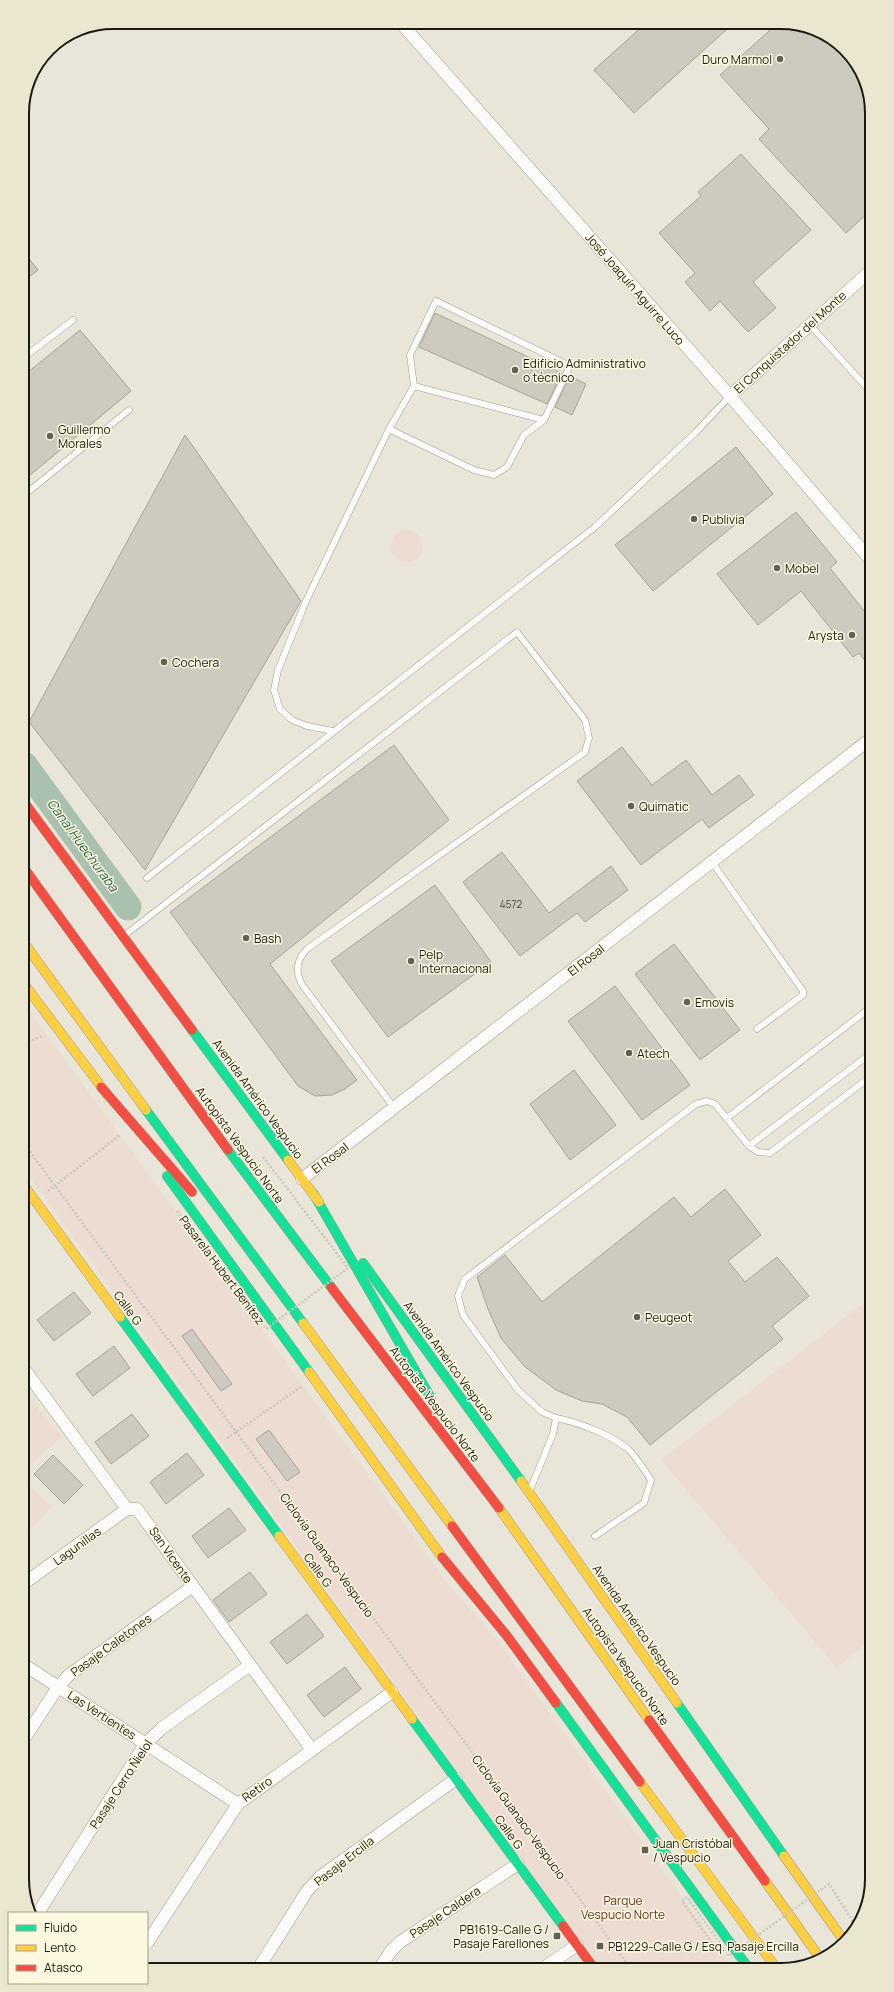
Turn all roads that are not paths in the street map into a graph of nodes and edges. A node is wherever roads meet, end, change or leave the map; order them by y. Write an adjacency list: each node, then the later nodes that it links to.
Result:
1 (406, 29): 8 (street, José Joaquín Aguirre Luco)
2 (865, 276): 4 (street, El Conquistador del Monte)
3 (73, 320): 5 (lane)
4 (810, 325): 7 (lane); 8 (street, El Conquistador del Monte)
5 (29, 353)
6 (414, 386): 10 (lane); 10 (lane); 11 (lane)
7 (865, 386)
8 (730, 396): 13 (street, José Joaquín Aguirre Luco); 14 (lane)
9 (128, 410): 12 (lane)
10 (544, 420): 11 (lane)
11 (389, 429): 14 (lane)
12 (29, 491)
13 (865, 554)
14 (333, 730): 19 (lane)
15 (865, 743): 17 (street, El Rosal)
16 (29, 809): 20 (main road, Avenida Américo Vespucio)
17 (712, 862): 24 (lane); 28 (street, El Rosal)
18 (29, 875): 39 (main road, Autopista Vespucio Norte)
19 (147, 878)
20 (124, 936): 28 (lane); 31 (main road, Avenida Américo Vespucio)
21 (29, 950): 36 (main road)
22 (29, 991): 27 (main road)
23 (865, 1012): 29 (lane)
24 (756, 1029)
25 (865, 1058): 30 (lane)
26 (865, 1081): 30 (lane)
27 (102, 1087): 34 (main road); 64 (main road)
28 (395, 1109): 31 (street, El Rosal)
29 (727, 1118): 30 (lane); 38 (lane)
30 (749, 1146)
31 (302, 1179): 33 (main road, Avenida Américo Vespucio)
32 (29, 1193): 48 (main road, Calle G)
33 (312, 1193): 39 (main road); 40 (main road, Avenida Américo Vespucio)
34 (198, 1200)
35 (214, 1218): 36 (main road)
36 (311, 1332): 65 (main road)
37 (29, 1374): 41 (street)
38 (556, 1418): 40 (lane); 42 (lane)
39 (476, 1477): 59 (main road, Autopista Vespucio Norte)
40 (529, 1492): 56 (main road, Avenida Américo Vespucio)
41 (127, 1509): 43 (street, Lagunillas); 44 (street, San Vicente)
42 (595, 1536)
43 (29, 1580)
44 (192, 1586): 45 (street, San Vicente); 47 (street, Pasaje Caletones)
45 (250, 1665): 50 (street, Pasaje Cerro Ñielol); 51 (street, San Vicente)
46 (29, 1668): 47 (street, Las Vertientes)
47 (58, 1687): 49 (street, Pasaje Caletones); 50 (street, Las Vertientes)
48 (392, 1692): 51 (street, Retiro); 52 (main road, Calle G)
49 (29, 1731)
50 (145, 1744): 53 (street, Las Vertientes); 55 (street, Pasaje Cerro Ñielol)
51 (312, 1750): 53 (street, Retiro)
52 (456, 1779): 54 (main road, Calle G); 60 (street, Pasaje Ercilla)
53 (238, 1804): 57 (street, Retiro)
54 (518, 1864): 58 (main road, Calle G); 61 (street, Pasaje Caldera)
55 (39, 1912)
56 (842, 1938)
57 (148, 1941)
58 (577, 1945): 62 (street); 63 (main road, Calle G)
59 (817, 1954)
60 (262, 1963)
61 (383, 1963)
62 (551, 1963)
63 (589, 1963)
64 (745, 1963)
65 (773, 1963)

